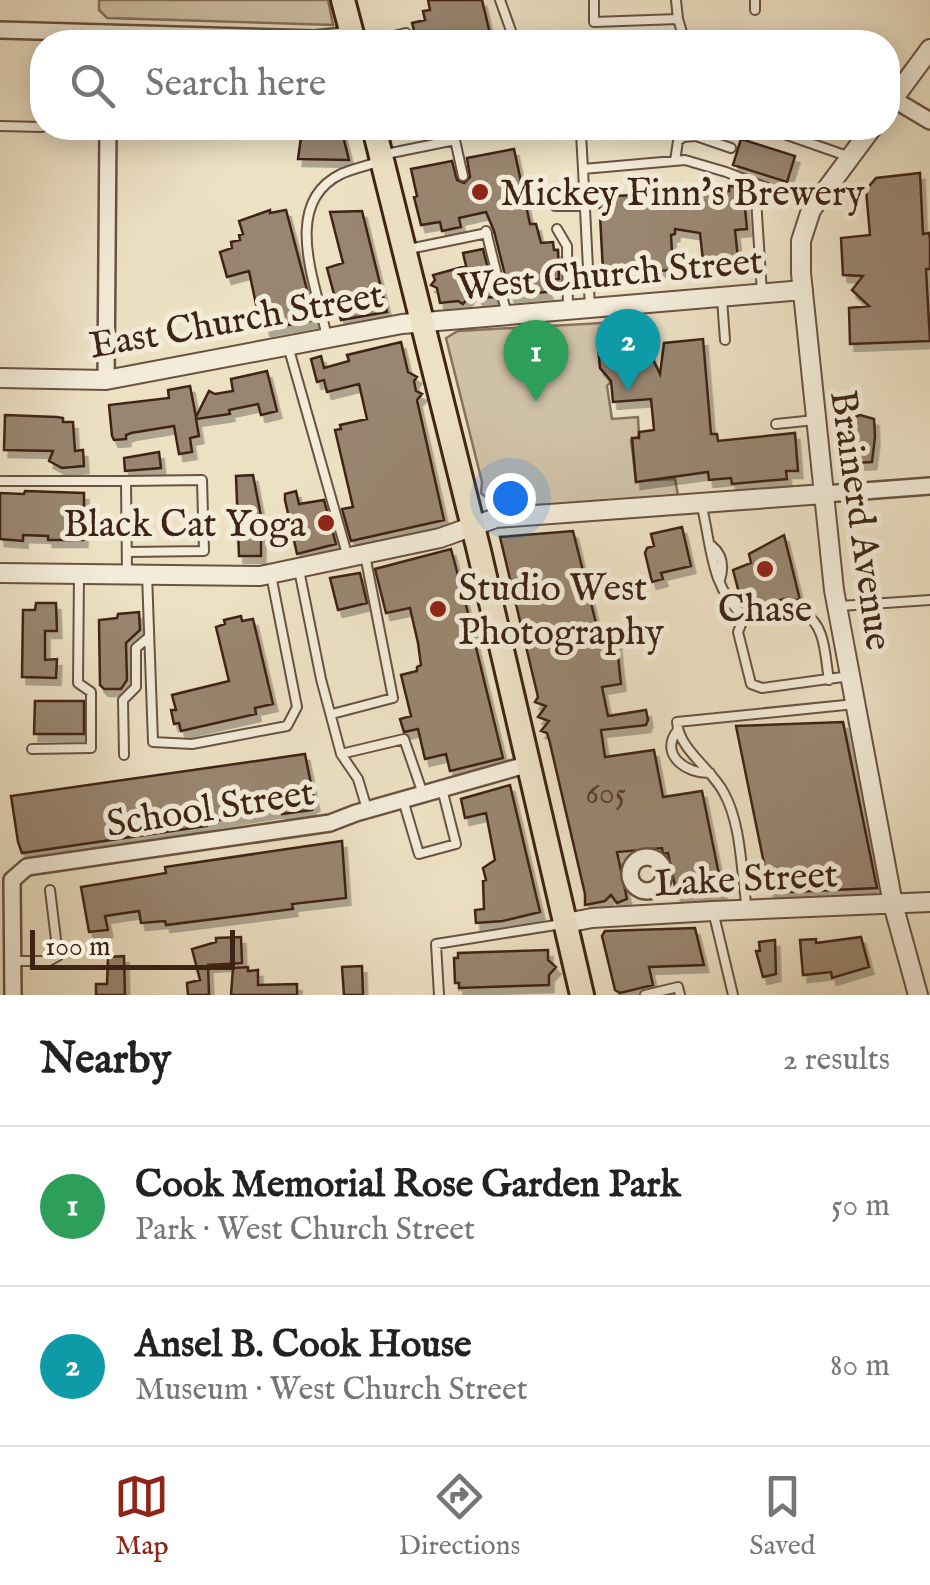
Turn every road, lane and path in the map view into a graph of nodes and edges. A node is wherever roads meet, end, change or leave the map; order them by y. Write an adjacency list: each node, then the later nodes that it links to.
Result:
1 (343, 0): 7 (main road)
2 (500, 0): 8 (lane)
3 (594, 0): 5 (lane)
4 (676, 0): 5 (lane)
5 (678, 19): 9 (lane)
6 (0, 30): 10 (street)
7 (351, 30)
8 (511, 30)
9 (682, 30)
10 (30, 32)
11 (930, 49): 12 (street)
12 (900, 89)
13 (900, 107): 14 (street)
14 (930, 121)
15 (0, 126): 16 (lane)
16 (30, 127)
17 (108, 140): 47 (street)
18 (377, 140): 26 (main road)
19 (581, 140): 28 (lane)
20 (679, 140): 27 (lane)
21 (707, 140): 24 (lane)
22 (802, 140): 25 (lane)
23 (863, 140): 25 (street, Brainerd Avenue)
24 (730, 148)
25 (850, 157): 33 (street, Brainerd Avenue)
26 (382, 158): 29 (lane); 35 (main road); 43 (lane)
27 (674, 161): 28 (lane); 30 (lane)
28 (583, 169): 32 (lane)
29 (462, 176)
30 (755, 183): 33 (lane); 37 (lane)
31 (555, 206): 32 (lane)
32 (585, 206): 39 (lane)
33 (814, 206): 36 (street, Brainerd Avenue)
34 (556, 229): 40 (lane)
35 (404, 250): 41 (lane); 42 (main road)
36 (803, 290): 37 (street, West Church Street); 48 (street, Brainerd Avenue)
37 (762, 293): 38 (street, West Church Street)
38 (722, 297): 39 (street, West Church Street); 44 (lane)
39 (590, 308): 40 (street, West Church Street)
40 (568, 310): 41 (street, West Church Street)
41 (507, 314): 42 (street, West Church Street)
42 (422, 322): 43 (street, East Church Street); 55 (main road)
43 (327, 338): 45 (street, East Church Street)
44 (725, 340)
45 (288, 346): 47 (street, East Church Street); 57 (lane)
46 (0, 378): 47 (street, East Church Street)
47 (106, 380)
48 (815, 420): 49 (lane); 53 (street, Brainerd Avenue)
49 (776, 424)
50 (0, 481): 51 (lane)
51 (126, 481): 56 (lane); 56 (lane)
52 (930, 486): 53 (street)
53 (824, 494): 54 (street); 65 (street, Brainerd Avenue)
54 (701, 503): 55 (street); 66 (lane)
55 (472, 526): 57 (street); 80 (main road)
56 (127, 552): 60 (lane)
57 (356, 557): 58 (street); 74 (lane)
58 (299, 570): 62 (street); 74 (lane)
59 (0, 572): 63 (street)
60 (127, 574): 61 (street); 63 (street)
61 (147, 574): 62 (street); 67 (lane)
62 (271, 574): 67 (lane)
63 (79, 575): 77 (lane)
64 (930, 600): 65 (lane)
65 (837, 606): 68 (street, Brainerd Avenue)
66 (744, 618): 69 (lane); 71 (lane)
67 (149, 637): 78 (lane)
68 (844, 641): 69 (lane); 70 (street, Brainerd Avenue)
69 (822, 643): 71 (lane)
70 (850, 676): 71 (lane); 72 (street, Brainerd Avenue)
71 (828, 680)
72 (856, 704): 73 (lane); 89 (street, Brainerd Avenue)
73 (788, 710): 75 (lane); 76 (lane)
74 (332, 714): 79 (lane)
75 (790, 724)
76 (677, 732): 81 (lane); 81 (lane)
77 (32, 749)
78 (124, 754)
79 (341, 754): 83 (lane); 85 (lane)
80 (530, 764): 82 (street, School Street); 93 (main road)
81 (710, 773): 90 (lane)
82 (442, 789): 83 (street, School Street); 84 (lane)
83 (424, 794): 84 (street, School Street)
84 (403, 800): 85 (street, School Street)
85 (367, 810): 94 (street, School Street)
86 (50, 890): 94 (lane)
87 (652, 891): 92 (street)
88 (930, 902): 89 (street, Lake Street)
89 (893, 904): 90 (street, Lake Street); 101 (street, Brainerd Avenue)
90 (747, 909): 91 (street, Lake Street)
91 (713, 911): 92 (street, Lake Street); 100 (lane)
92 (655, 914): 93 (street, Lake Street)
93 (566, 923): 96 (lane); 97 (main road)
94 (12, 961): 95 (street, School Street)
95 (13, 995)
96 (439, 995)
97 (582, 995)
98 (645, 995): 99 (lane)
99 (680, 995)
100 (733, 995)
101 (918, 995)

